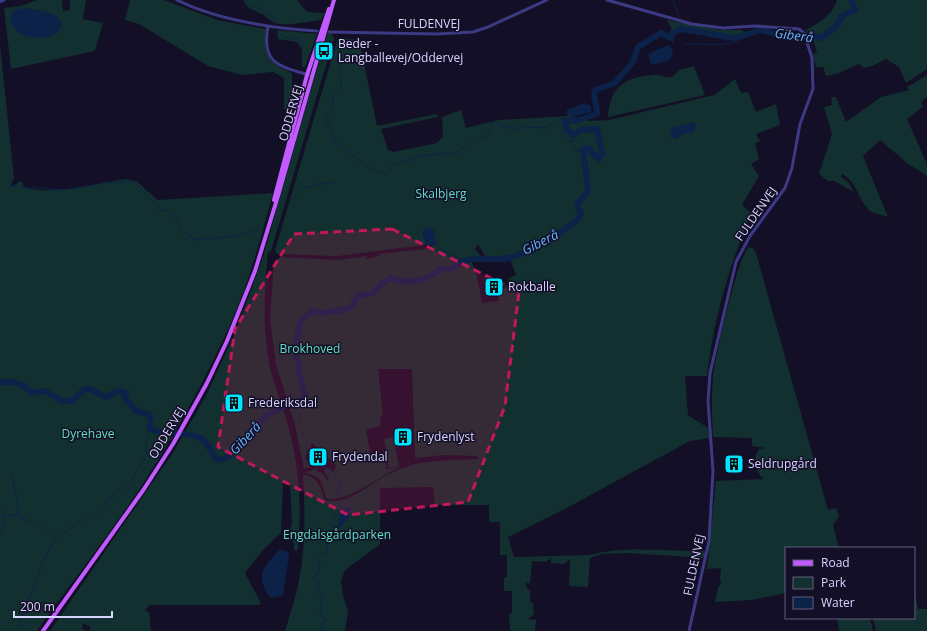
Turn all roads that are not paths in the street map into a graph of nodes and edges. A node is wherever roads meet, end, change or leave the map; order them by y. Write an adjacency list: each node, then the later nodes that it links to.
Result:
1 (4, 0): 6 (street)
2 (177, 0): 7 (street)
3 (333, 0): 10 (main road, ODDERVEJ); 11 (main road, ODDERVEJ)
4 (547, 0): 9 (street, FULDENVEJ)
5 (607, 0): 14 (street, FULDENVEJ)
6 (0, 2)
7 (268, 26): 8 (street); 10 (street)
8 (317, 31)
9 (329, 32)
10 (307, 75): 11 (street); 12 (main road, ODDERVEJ)
11 (312, 76): 12 (main road, ODDERVEJ)
12 (267, 232): 13 (main road, ODDERVEJ)
13 (43, 631)
14 (689, 631)

